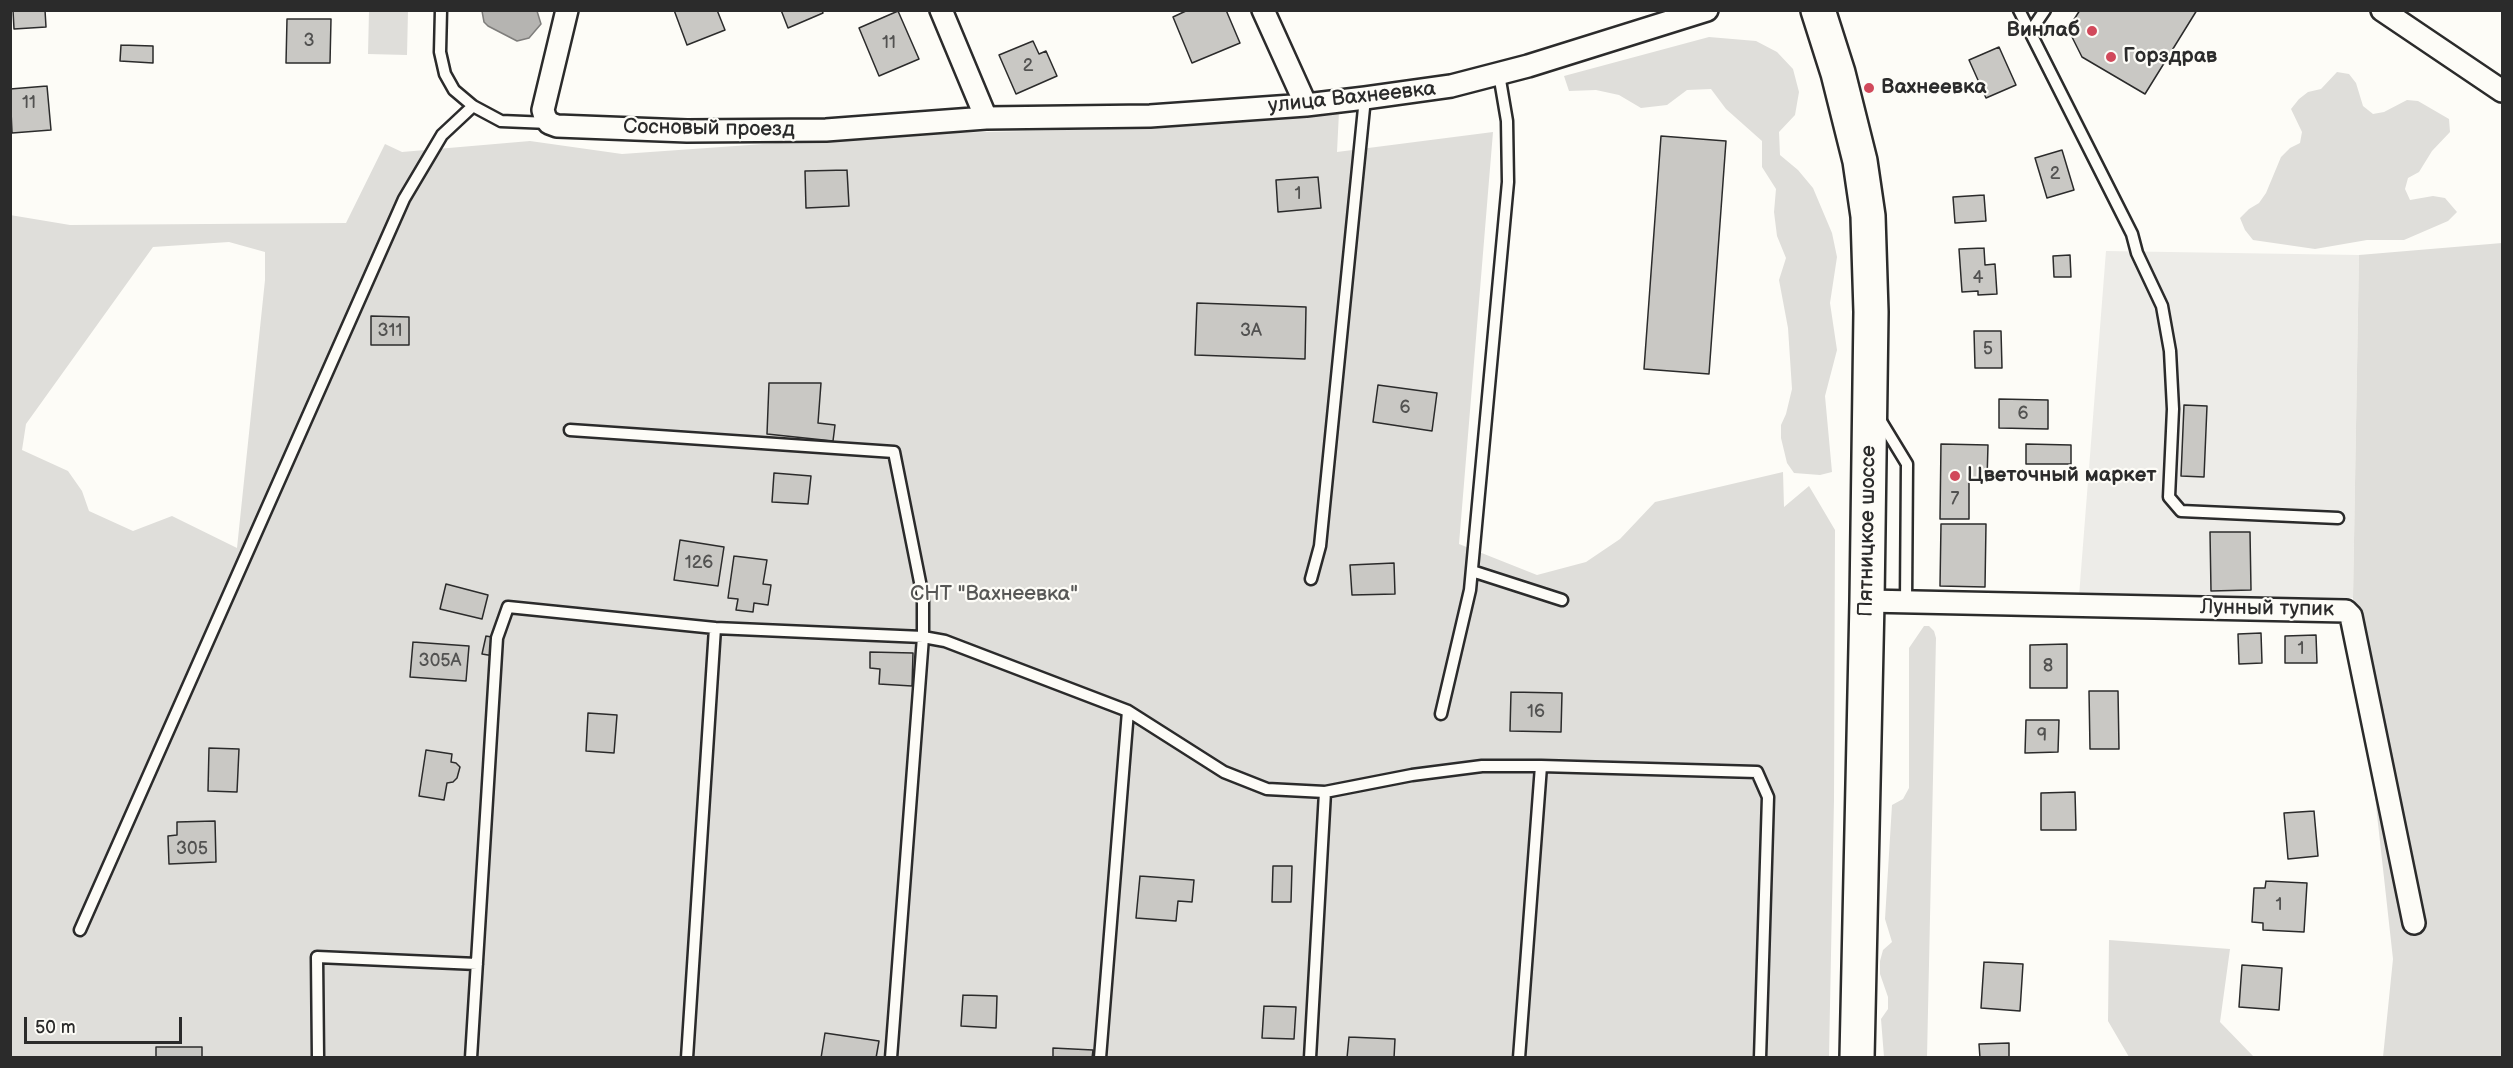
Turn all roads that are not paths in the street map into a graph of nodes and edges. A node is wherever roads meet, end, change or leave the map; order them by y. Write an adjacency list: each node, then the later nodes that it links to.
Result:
1 (441, 10): 15 (lane)
2 (567, 10): 17 (street)
3 (941, 10): 16 (street)
4 (1263, 10): 14 (street)
5 (1707, 10): 11 (street, улица Вахнеевка)
6 (1818, 10): 18 (main road, Пятницкое шоссе)
7 (2019, 10): 10 (lane)
8 (2045, 10): 10 (lane)
9 (2382, 10): 12 (street)
10 (2030, 32): 20 (lane)
11 (1499, 74): 13 (street, улица Вахнеевка); 21 (lane)
12 (2502, 91)
13 (1365, 98): 14 (street, улица Вахнеевка); 22 (lane)
14 (1306, 105): 16 (street, улица Вахнеевка)
15 (473, 106): 17 (lane); 33 (lane)
16 (986, 118): 17 (street, Сосновый проезд)
17 (549, 123)
18 (1870, 402): 24 (main road, Пятницкое шоссе); 25 (lane)
19 (570, 430): 27 (lane)
20 (2338, 518)
21 (1472, 571): 23 (lane); 29 (lane)
22 (1311, 579)
23 (1562, 600)
24 (1867, 601): 25 (street, Лунный тупик); 43 (main road, Пятницкое шоссе)
25 (1906, 602): 32 (street, Лунный тупик)
26 (715, 628): 27 (lane); 34 (lane); 37 (lane)
27 (922, 637): 28 (lane); 38 (lane)
28 (1128, 711): 31 (lane); 39 (lane)
29 (1441, 714)
30 (1540, 766): 31 (lane); 41 (lane); 42 (lane)
31 (1325, 792): 40 (lane)
32 (2414, 923)
33 (80, 930)
34 (477, 964): 35 (lane); 36 (lane)
35 (318, 1058)
36 (471, 1058)
37 (687, 1058)
38 (891, 1058)
39 (1100, 1058)
40 (1310, 1058)
41 (1518, 1058)
42 (1760, 1058)
43 (1857, 1058)

